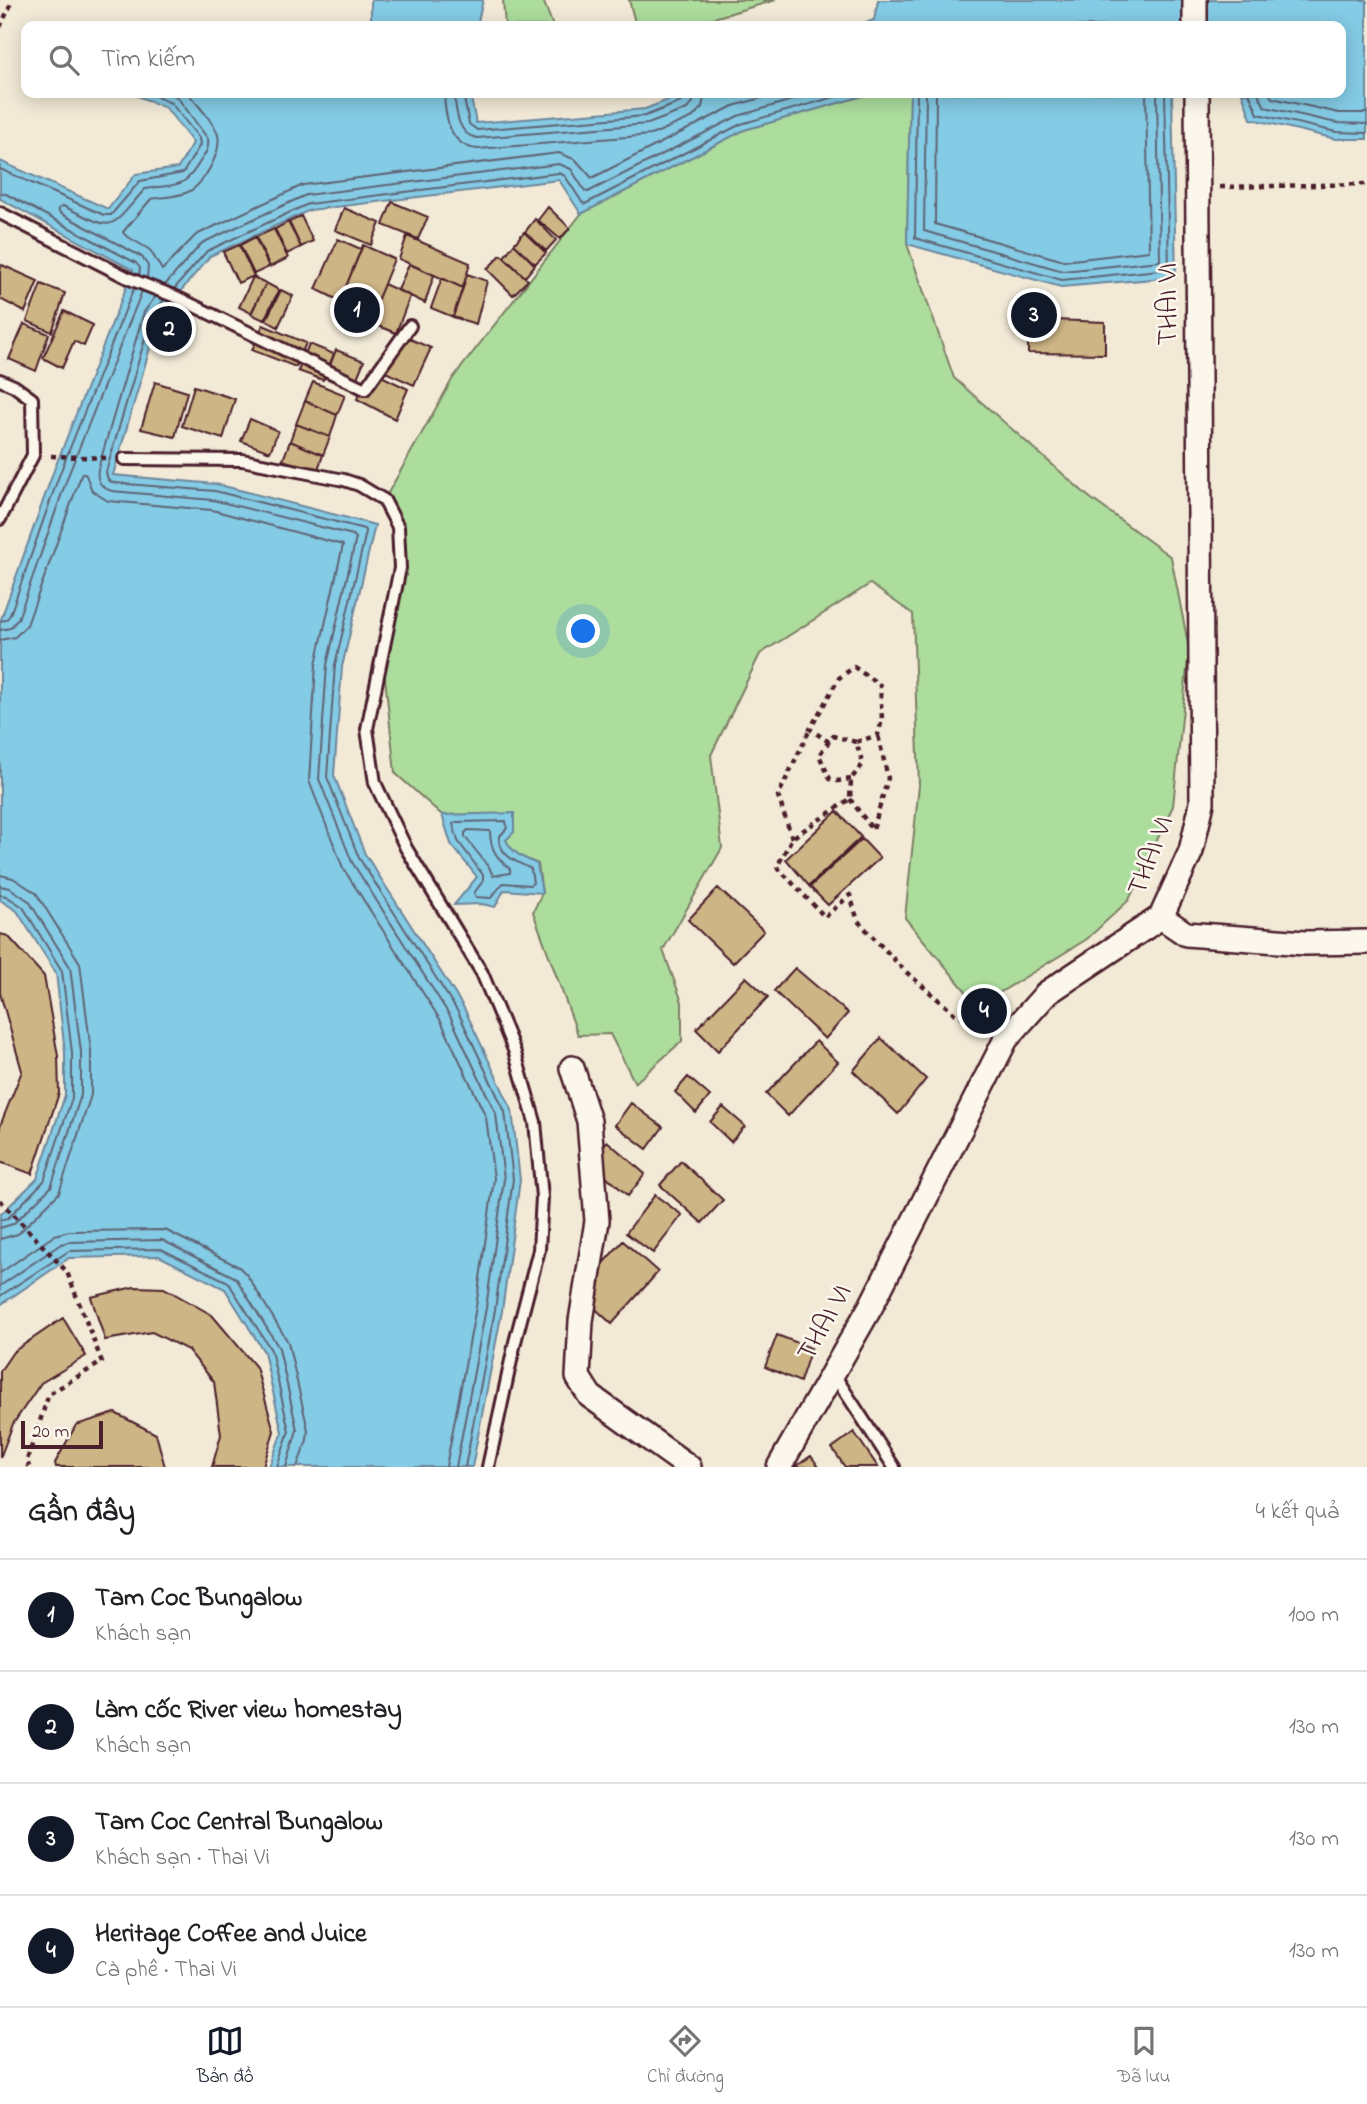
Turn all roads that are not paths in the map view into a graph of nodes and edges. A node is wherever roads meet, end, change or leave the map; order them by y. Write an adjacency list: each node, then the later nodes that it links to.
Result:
1 (1195, 0): 2 (street)
2 (1195, 21)
3 (1197, 98): 9 (street, THAI VI)
4 (0, 214): 5 (lane)
5 (410, 327)
6 (0, 380): 8 (lane)
7 (124, 459): 13 (lane)
8 (0, 519)
9 (1161, 917): 10 (street); 12 (street, THAI VI)
10 (1367, 942)
11 (572, 1068): 14 (street)
12 (833, 1373): 15 (street, THAI VI); 16 (lane)
13 (488, 1467)
14 (689, 1467)
15 (779, 1467)
16 (894, 1467)

